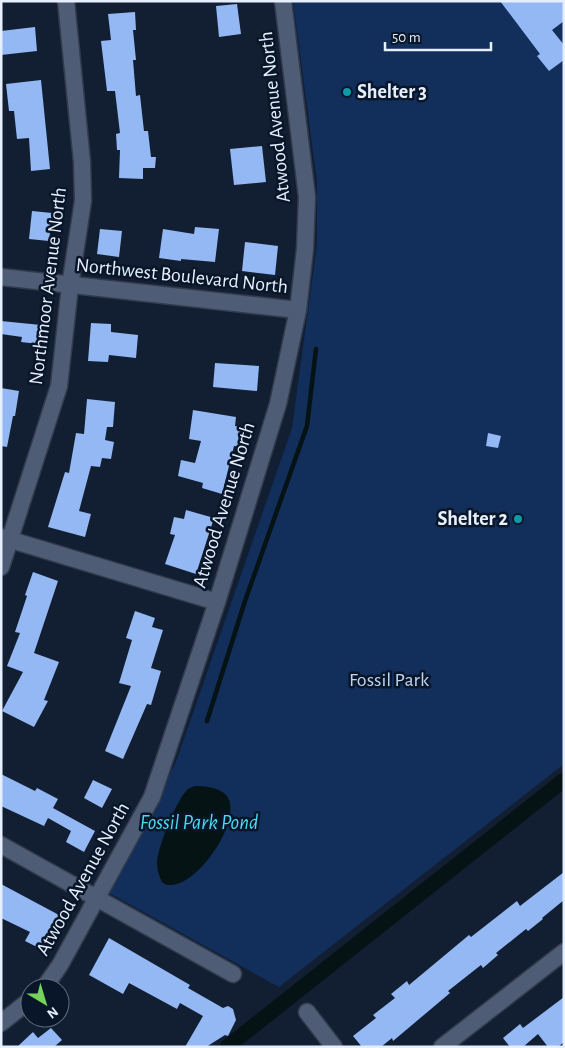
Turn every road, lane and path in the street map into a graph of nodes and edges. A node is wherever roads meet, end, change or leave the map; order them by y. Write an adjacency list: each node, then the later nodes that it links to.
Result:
1 (66, 1): 4 (street, Northmoor Avenue North)
2 (283, 1): 5 (street, Atwood Avenue North)
3 (1, 277): 4 (street, Northwest Boulevard North)
4 (70, 286): 5 (street, Northwest Boulevard North); 6 (street, Northmoor Avenue North)
5 (298, 310): 8 (street, Atwood Avenue North)
6 (6, 538): 7 (street, Northmoor Avenue North); 8 (street)
7 (1, 567)
8 (217, 602): 10 (street, Atwood Avenue North)
9 (1, 845): 10 (street)
10 (96, 899): 12 (street); 13 (street, Atwood Avenue North)
11 (564, 952): 18 (street)
12 (233, 974)
13 (51, 978)
14 (20, 1008): 16 (street)
15 (307, 1012): 17 (street)
16 (1, 1023)
17 (334, 1047)
18 (442, 1047)

